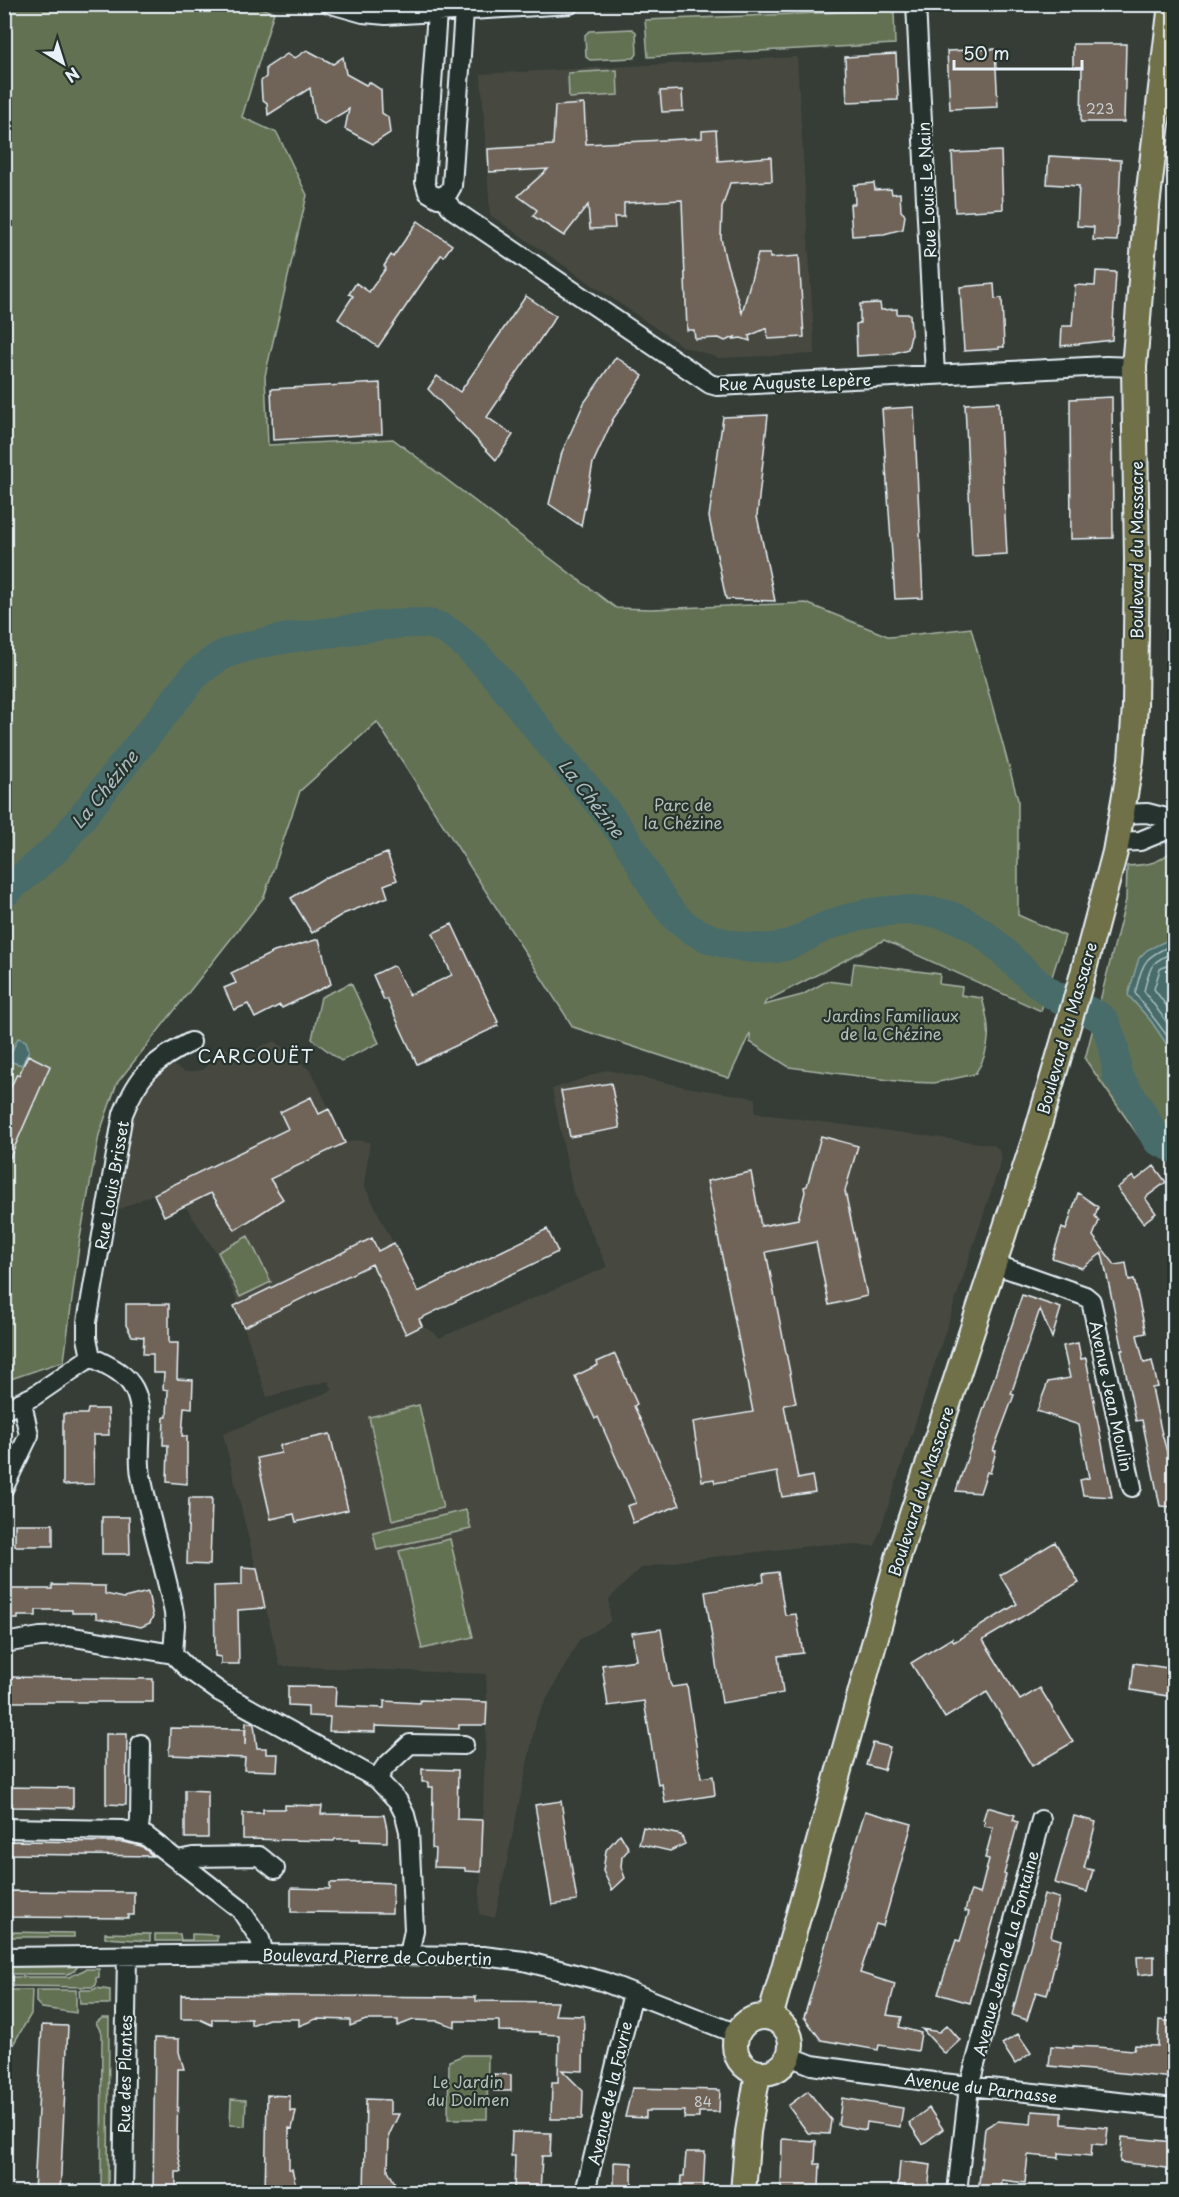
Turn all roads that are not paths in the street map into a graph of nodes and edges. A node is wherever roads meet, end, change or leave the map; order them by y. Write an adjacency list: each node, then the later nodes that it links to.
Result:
1 (331, 4): 6 (street)
2 (570, 4): 5 (street)
3 (916, 4): 9 (street, Rue Louis Le Nain)
4 (1171, 4): 8 (main road, Boulevard du Massacre)
5 (464, 11): 6 (street); 7 (street)
6 (437, 12): 7 (street, Rue Auguste Lepère)
7 (443, 196): 9 (street, Rue Auguste Lepère)
8 (1134, 367): 9 (street, Rue Auguste Lepère); 10 (main road, Boulevard du Massacre)
9 (935, 375)
10 (1121, 814): 11 (street); 13 (main road, Boulevard du Massacre)
11 (1174, 820)
12 (1174, 827): 13 (street)
13 (1116, 843): 15 (main road, Boulevard du Massacre)
14 (190, 1042): 16 (street, Rue Louis Brisset)
15 (994, 1264): 20 (street, Avenue Jean Moulin); 36 (main road, Boulevard du Massacre)
16 (91, 1357): 17 (street); 22 (street)
17 (22, 1403): 18 (street); 19 (street)
18 (4, 1410)
19 (4, 1487)
20 (1132, 1487)
21 (4, 1643): 22 (street)
22 (173, 1654): 25 (street)
23 (141, 1744): 28 (street)
24 (464, 1745): 25 (street)
25 (377, 1779): 32 (street)
26 (1041, 1820): 40 (street, Avenue Jean de La Fontaine)
27 (4, 1828): 28 (street)
28 (138, 1832): 29 (street)
29 (178, 1860): 30 (street); 31 (street)
30 (275, 1869)
31 (264, 1954): 32 (street, Boulevard Pierre de Coubertin); 33 (street, Boulevard Pierre de Coubertin)
32 (409, 1955): 35 (street, Boulevard Pierre de Coubertin)
33 (127, 1956): 34 (street, Boulevard Pierre de Coubertin); 42 (street, Rue des Plantes)
34 (4, 1957)
35 (633, 1993): 37 (street, Boulevard Pierre de Coubertin); 43 (street, Avenue de la Favrie)
36 (770, 2018): 37 (main road); 38 (main road)
37 (737, 2034): 39 (main road)
38 (789, 2056): 39 (main road); 40 (street, Avenue du Parnasse)
39 (758, 2073): 44 (main road)
40 (969, 2087): 41 (street, Avenue du Parnasse); 45 (street, Avenue Jean de La Fontaine)
41 (1174, 2108)
42 (123, 2193)
43 (585, 2193)
44 (742, 2193)
45 (957, 2193)

